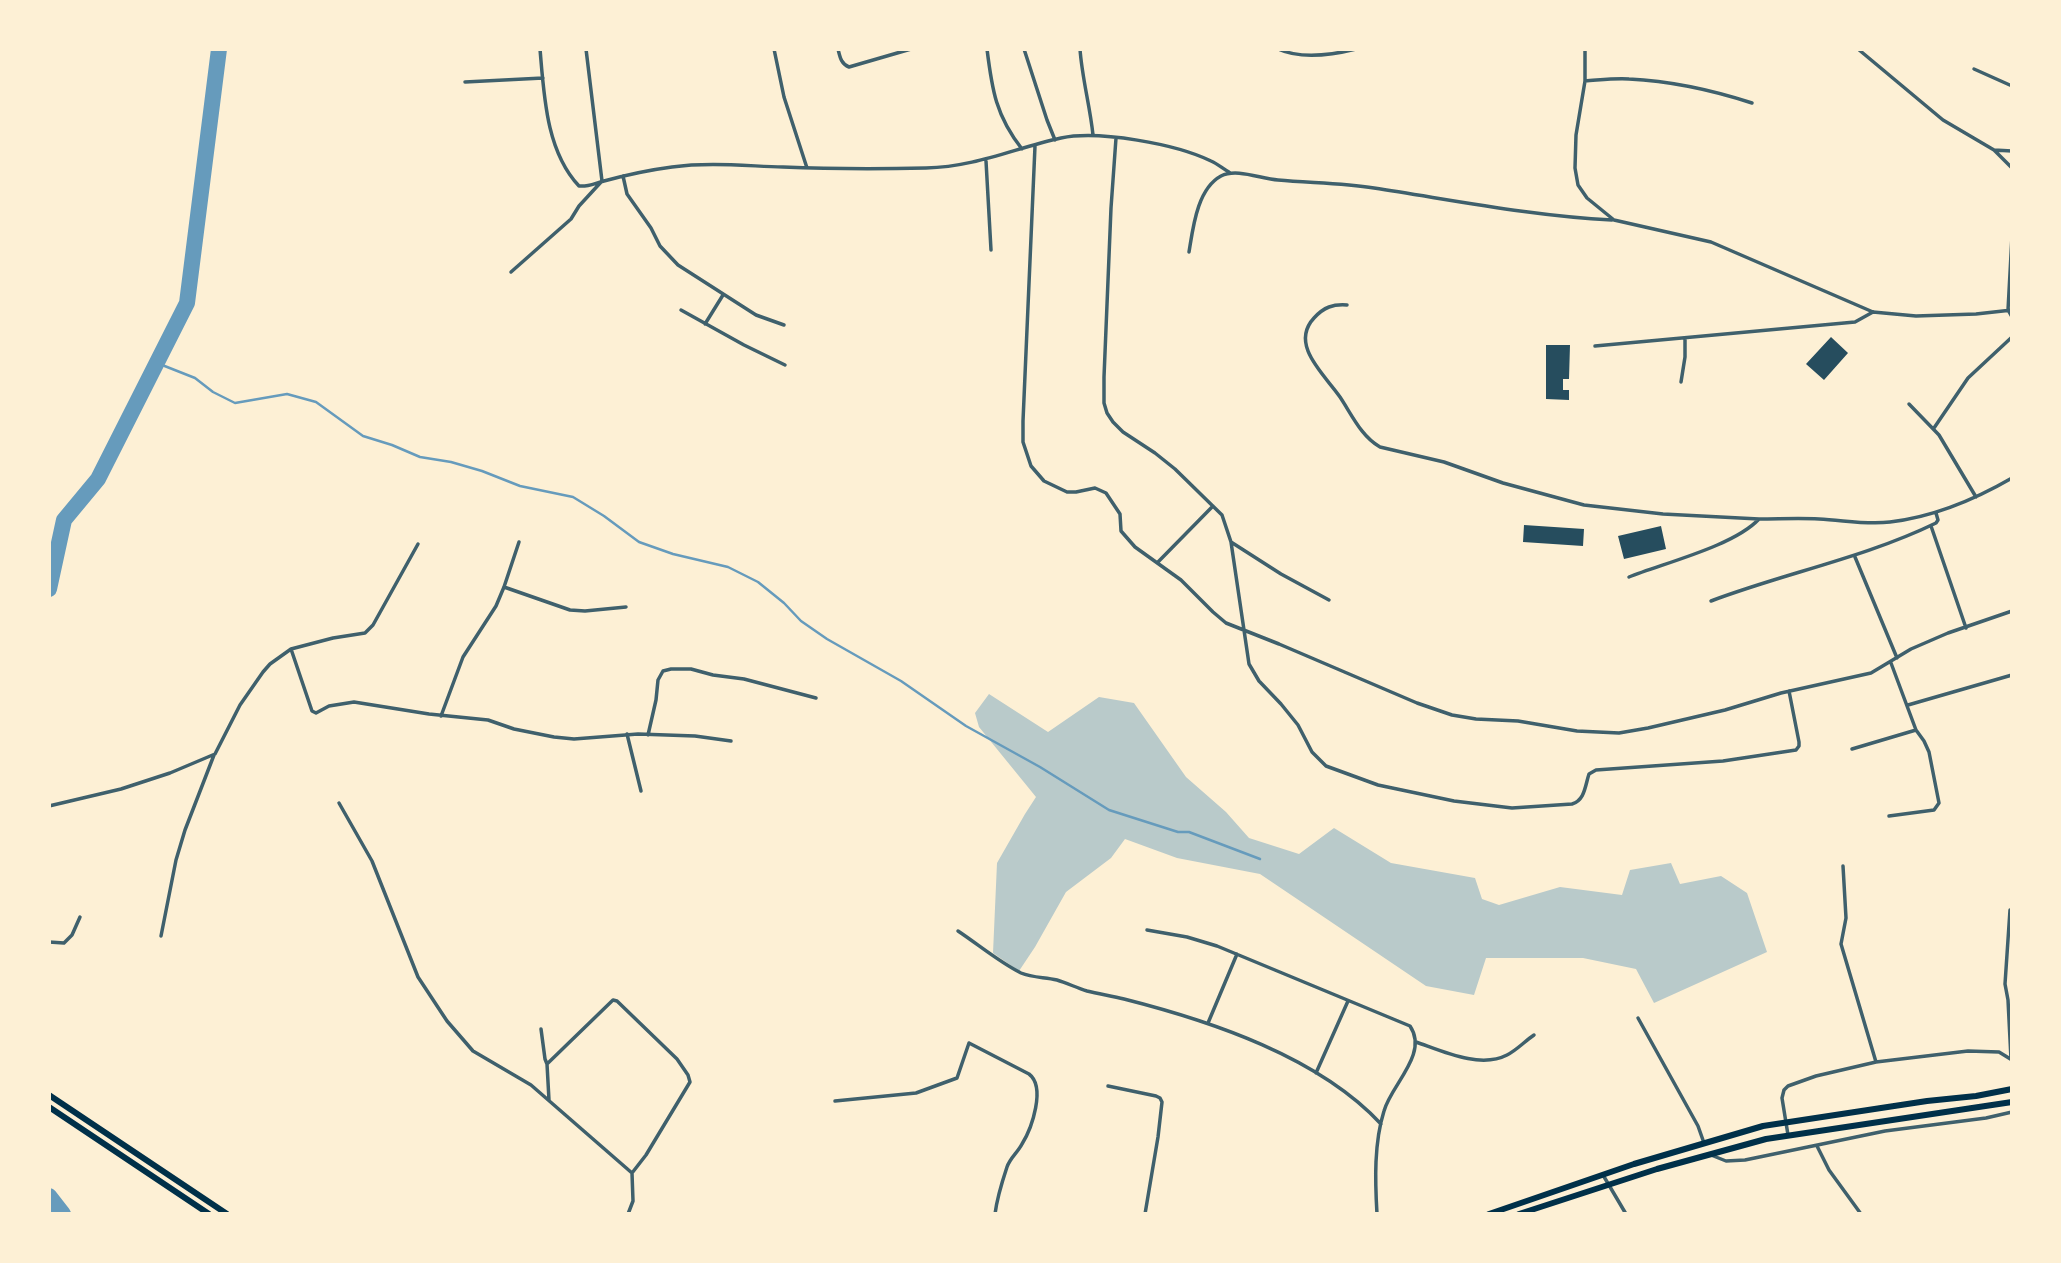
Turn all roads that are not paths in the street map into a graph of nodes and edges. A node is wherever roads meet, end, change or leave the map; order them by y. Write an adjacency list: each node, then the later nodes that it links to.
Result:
1 (540, 49): 14 (street)
2 (586, 49): 31 (street)
3 (774, 49): 27 (street)
4 (838, 49): 5 (street)
5 (911, 49)
6 (987, 49): 23 (street)
7 (1024, 49): 21 (street)
8 (1080, 49): 19 (street)
9 (1278, 49): 10 (street)
10 (1356, 49)
11 (1585, 49): 15 (street)
12 (1858, 49): 24 (street)
13 (1974, 69): 17 (street)
14 (543, 78): 16 (street); 31 (street)
15 (1586, 81): 18 (street); 32 (street)
16 (465, 82)
17 (2012, 86)
18 (1752, 103)
19 (1093, 135): 20 (street); 21 (street)
20 (1116, 138): 29 (street); 54 (street)
21 (1055, 140): 22 (street)
22 (1035, 146): 23 (street); 62 (street)
23 (1022, 149): 26 (street)
24 (1994, 150): 25 (street); 28 (street)
25 (2012, 151)
26 (986, 161): 27 (street); 34 (street)
27 (807, 168): 30 (street)
28 (2012, 168)
29 (1229, 172): 32 (street); 35 (street)
30 (623, 176): 31 (street); 37 (street)
31 (602, 181): 36 (street)
32 (1614, 220): 41 (street)
33 (2012, 236): 40 (street)
34 (991, 250)
35 (1189, 252)
36 (511, 272)
37 (723, 295): 43 (street); 44 (street)
38 (1347, 305): 56 (street)
39 (681, 310): 43 (street)
40 (2010, 310): 41 (street); 42 (street)
41 (1873, 312): 46 (street)
42 (2012, 317)
43 (705, 324): 48 (street)
44 (784, 325)
45 (2012, 337): 51 (street)
46 (1685, 338): 47 (street); 49 (street)
47 (1595, 346)
48 (785, 365)
49 (1681, 382)
50 (1909, 404): 51 (street)
51 (1934, 428): 53 (street)
52 (2012, 478): 53 (street)
53 (1976, 497): 55 (street)
54 (1213, 506): 59 (street); 62 (street)
55 (1936, 513): 56 (street); 57 (street)
56 (1759, 519): 63 (street)
57 (1931, 526): 61 (street); 69 (street)
58 (519, 542): 64 (street)
59 (1231, 542): 65 (street); 70 (street)
60 (418, 544): 71 (street)
61 (1855, 556): 66 (street); 72 (street)
62 (1157, 562): 70 (street)
63 (1629, 577)
64 (504, 587): 67 (street); 78 (street)
65 (1329, 600)
66 (1711, 601)
67 (626, 607)
68 (2012, 611): 69 (street)
69 (1965, 628): 72 (street)
70 (1243, 629): 75 (street); 75 (street)
71 (290, 649): 78 (street); 84 (street)
72 (1897, 658): 73 (street)
73 (1891, 663): 75 (street); 77 (street)
74 (2012, 675): 77 (street)
75 (1789, 691)
76 (816, 698): 81 (street)
77 (1908, 705): 79 (street)
78 (441, 716): 80 (street)
79 (1916, 730): 83 (street); 88 (street)
80 (626, 734): 81 (street); 85 (street)
81 (648, 734): 82 (street)
82 (731, 741)
83 (1852, 749)
84 (215, 754): 87 (street); 94 (street)
85 (641, 791)
86 (339, 803): 111 (street)
87 (49, 806)
88 (1889, 816)
89 (1843, 866): 104 (street)
90 (2010, 910): 103 (street)
91 (80, 917): 95 (street)
92 (1147, 930): 96 (street)
93 (958, 931): 99 (street)
94 (162, 936)
95 (49, 942)
96 (1237, 954): 97 (street); 99 (street)
97 (1348, 1001): 102 (street); 106 (street)
98 (1638, 1018): 120 (street)
99 (1208, 1024): 106 (street)
100 (541, 1029): 105 (street)
101 (1534, 1035): 102 (street)
102 (1416, 1042): 118 (street)
103 (2011, 1059): 104 (street)
104 (1876, 1062): 117 (street)
105 (547, 1064): 111 (street); 125 (street)
106 (1317, 1073): 118 (street)
107 (1108, 1086): 132 (street)
108 (2012, 1089): 110 (highway)
109 (49, 1095): 123 (highway)
110 (1976, 1097): 115 (highway); 117 (highway)
111 (549, 1101): 125 (street)
112 (835, 1101): 131 (street)
113 (2012, 1102): 115 (highway)
114 (49, 1107): 124 (highway)
115 (1978, 1108): 119 (highway)
116 (2012, 1112): 121 (street)
117 (1785, 1122): 119 (street); 120 (highway)
118 (1381, 1124): 133 (street)
119 (1788, 1135): 122 (highway)
120 (1704, 1143): 126 (highway)
121 (1817, 1146): 122 (street); 139 (street)
122 (1710, 1154): 127 (highway)
123 (148, 1161): 124 (highway); 129 (highway)
124 (142, 1169): 128 (highway)
125 (632, 1173): 130 (street)
126 (1603, 1175): 127 (street); 136 (highway)
127 (1607, 1185): 137 (highway); 138 (street)
128 (209, 1214)
129 (228, 1214)
130 (628, 1214)
131 (995, 1214)
132 (1145, 1214)
133 (1377, 1214)
134 (1408, 1214): 135 (street)
135 (1422, 1214)
136 (1489, 1214)
137 (1519, 1214)
138 (1626, 1214)
139 (1861, 1214)

